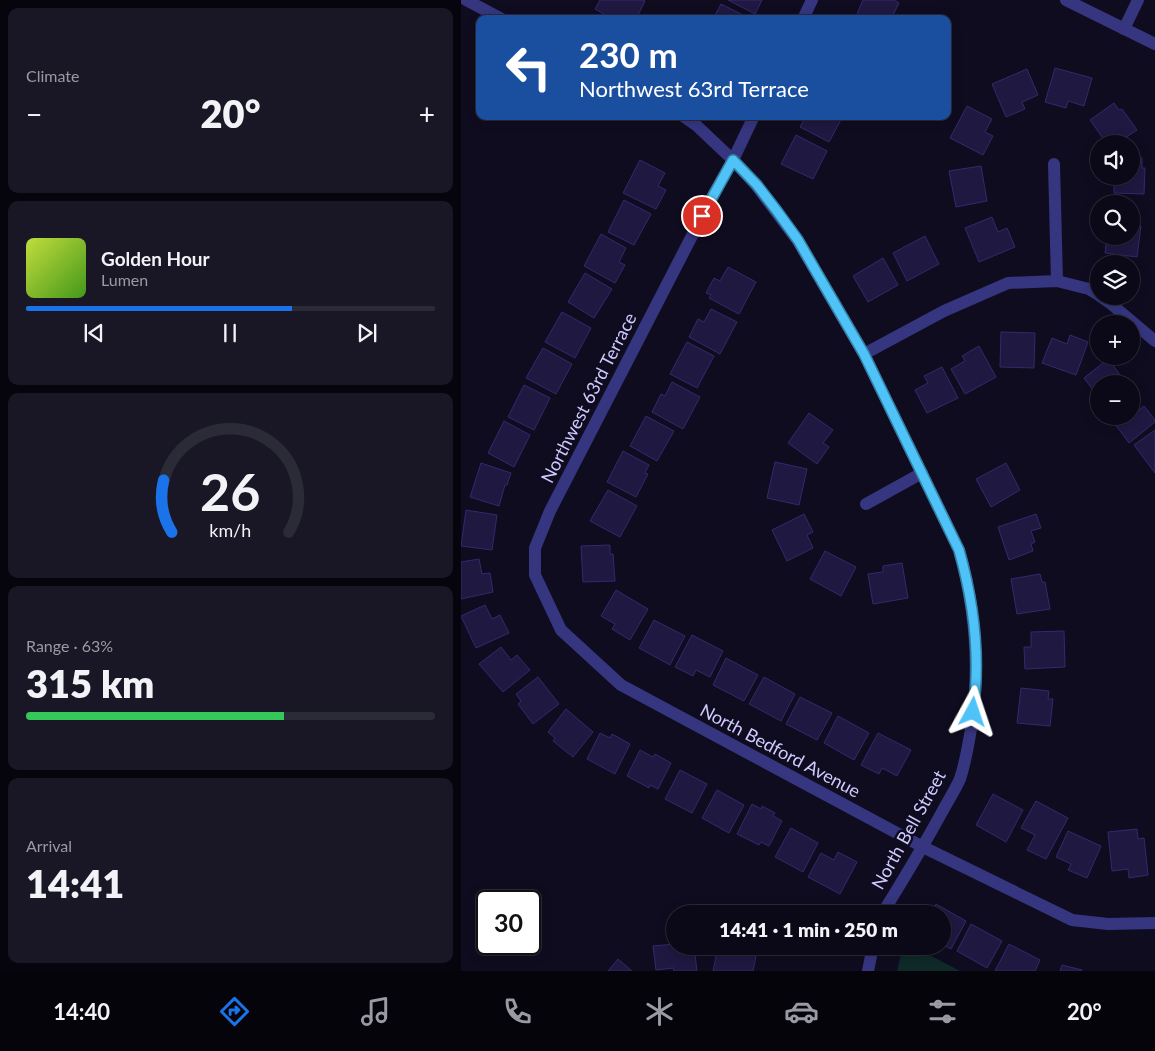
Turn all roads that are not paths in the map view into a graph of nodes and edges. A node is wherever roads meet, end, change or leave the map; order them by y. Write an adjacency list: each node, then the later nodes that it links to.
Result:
1 (466, 0): 5 (street)
2 (812, 0): 6 (street)
3 (1067, 0): 7 (street)
4 (1138, 0): 7 (street)
5 (494, 15)
6 (805, 15)
7 (1124, 29): 8 (street)
8 (1155, 44)
9 (689, 120): 11 (street, North Bell Street)
10 (752, 120): 11 (street, Northwest 63rd Terrace)
11 (733, 160): 17 (street, North Bell Street); 20 (street, Northwest 63rd Terrace)
12 (1054, 164): 13 (street)
13 (1057, 281): 14 (street); 17 (street)
14 (1090, 290)
15 (1110, 305): 16 (street)
16 (1153, 339)
17 (864, 354): 18 (street, North Bell Street)
18 (922, 473): 19 (street); 21 (street, North Bell Street)
19 (866, 504)
20 (621, 685): 21 (street, North Bedford Avenue)
21 (923, 847): 22 (street, North Bell Street); 23 (street, North Bedford Avenue)
22 (888, 905)
23 (1155, 922)
24 (871, 955): 25 (street)
25 (868, 971)

